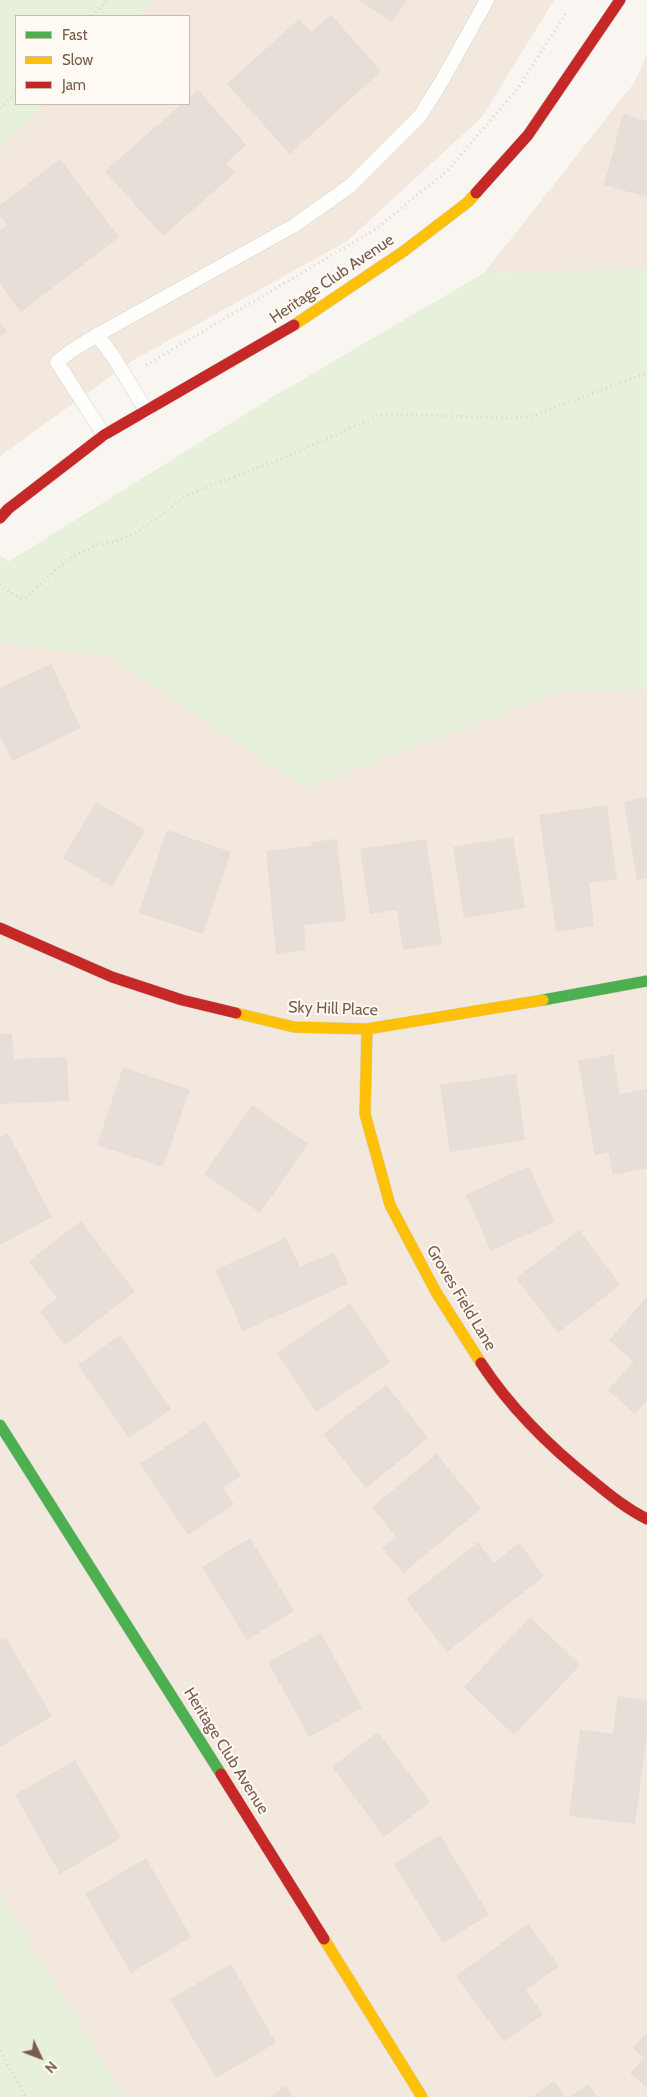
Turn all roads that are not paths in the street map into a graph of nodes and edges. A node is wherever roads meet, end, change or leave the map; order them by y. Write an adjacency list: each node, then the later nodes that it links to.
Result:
1 (487, 0): 3 (lane)
2 (620, 0): 4 (street, Heritage Club Avenue)
3 (97, 335): 4 (lane); 5 (lane)
4 (147, 412): 5 (street, Heritage Club Avenue)
5 (104, 436): 6 (street, Heritage Club Avenue)
6 (0, 518)
7 (0, 928): 9 (street, Sky Hill Place)
8 (647, 981): 9 (street, Sky Hill Place)
9 (366, 1029): 11 (street, Groves Field Lane)
10 (0, 1425): 12 (street, Heritage Club Avenue)
11 (647, 1519)
12 (422, 2097)

